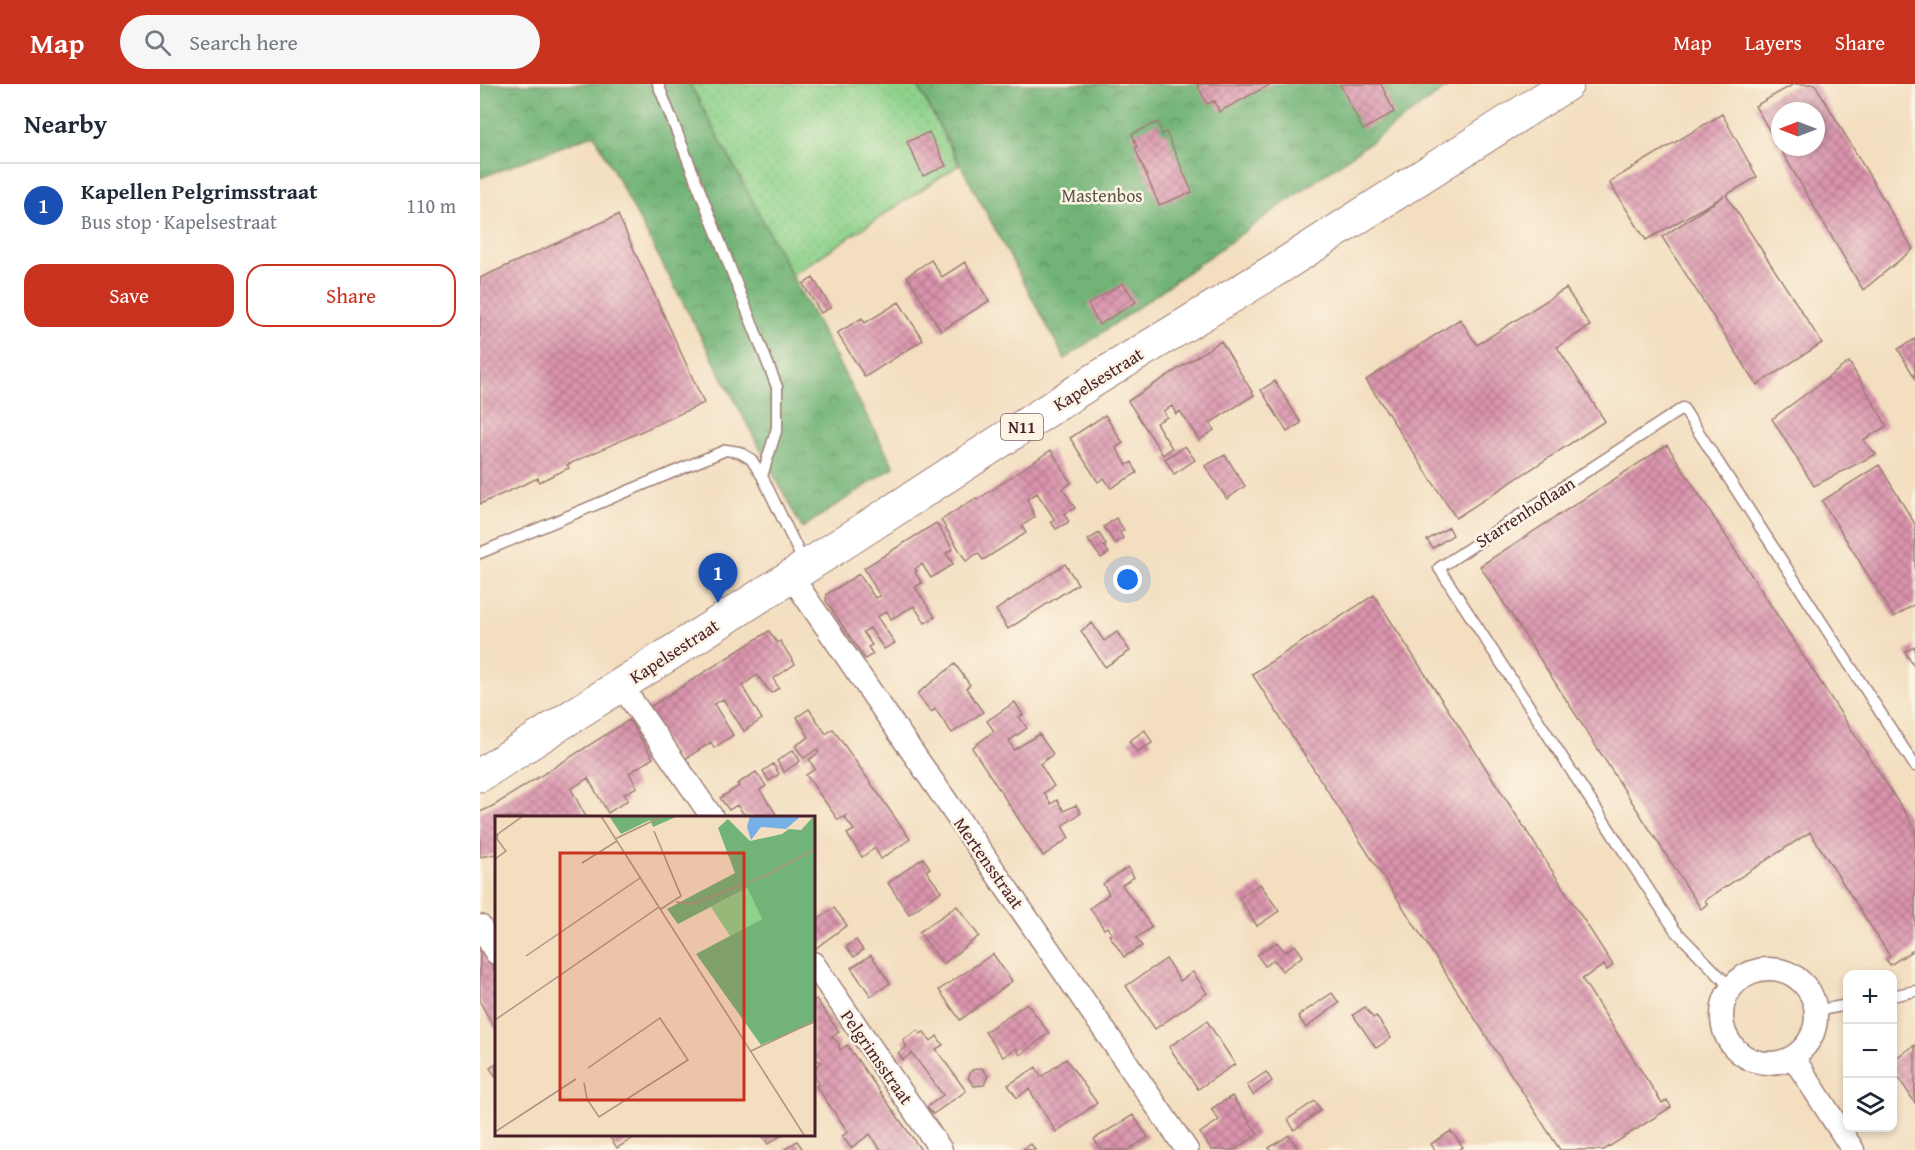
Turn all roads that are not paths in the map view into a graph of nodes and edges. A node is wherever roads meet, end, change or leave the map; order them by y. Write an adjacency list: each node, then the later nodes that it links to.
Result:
1 (658, 84): 3 (lane)
2 (1567, 84): 5 (main road, Kapelsestraat / N11)
3 (762, 476): 4 (lane); 5 (lane)
4 (480, 553)
5 (798, 572): 6 (main road, Kapelsestraat / N11); 20 (street, Mertensstraat)
6 (621, 685): 8 (main road, Kapelsestraat / N11); 9 (street)
7 (1915, 766): 13 (lane, Starrenhoflaan)
8 (480, 775)
9 (711, 816)
10 (480, 926): 11 (street)
11 (495, 951)
12 (814, 964): 19 (street, Pelgrimsstraat)
13 (1731, 988): 17 (street); 18 (street)
14 (1915, 991): 15 (lane)
15 (1897, 995)
16 (1843, 1006): 17 (lane)
17 (1814, 1011): 18 (street)
18 (1793, 1057): 21 (street)
19 (941, 1150)
20 (1187, 1150)
21 (1853, 1150)

